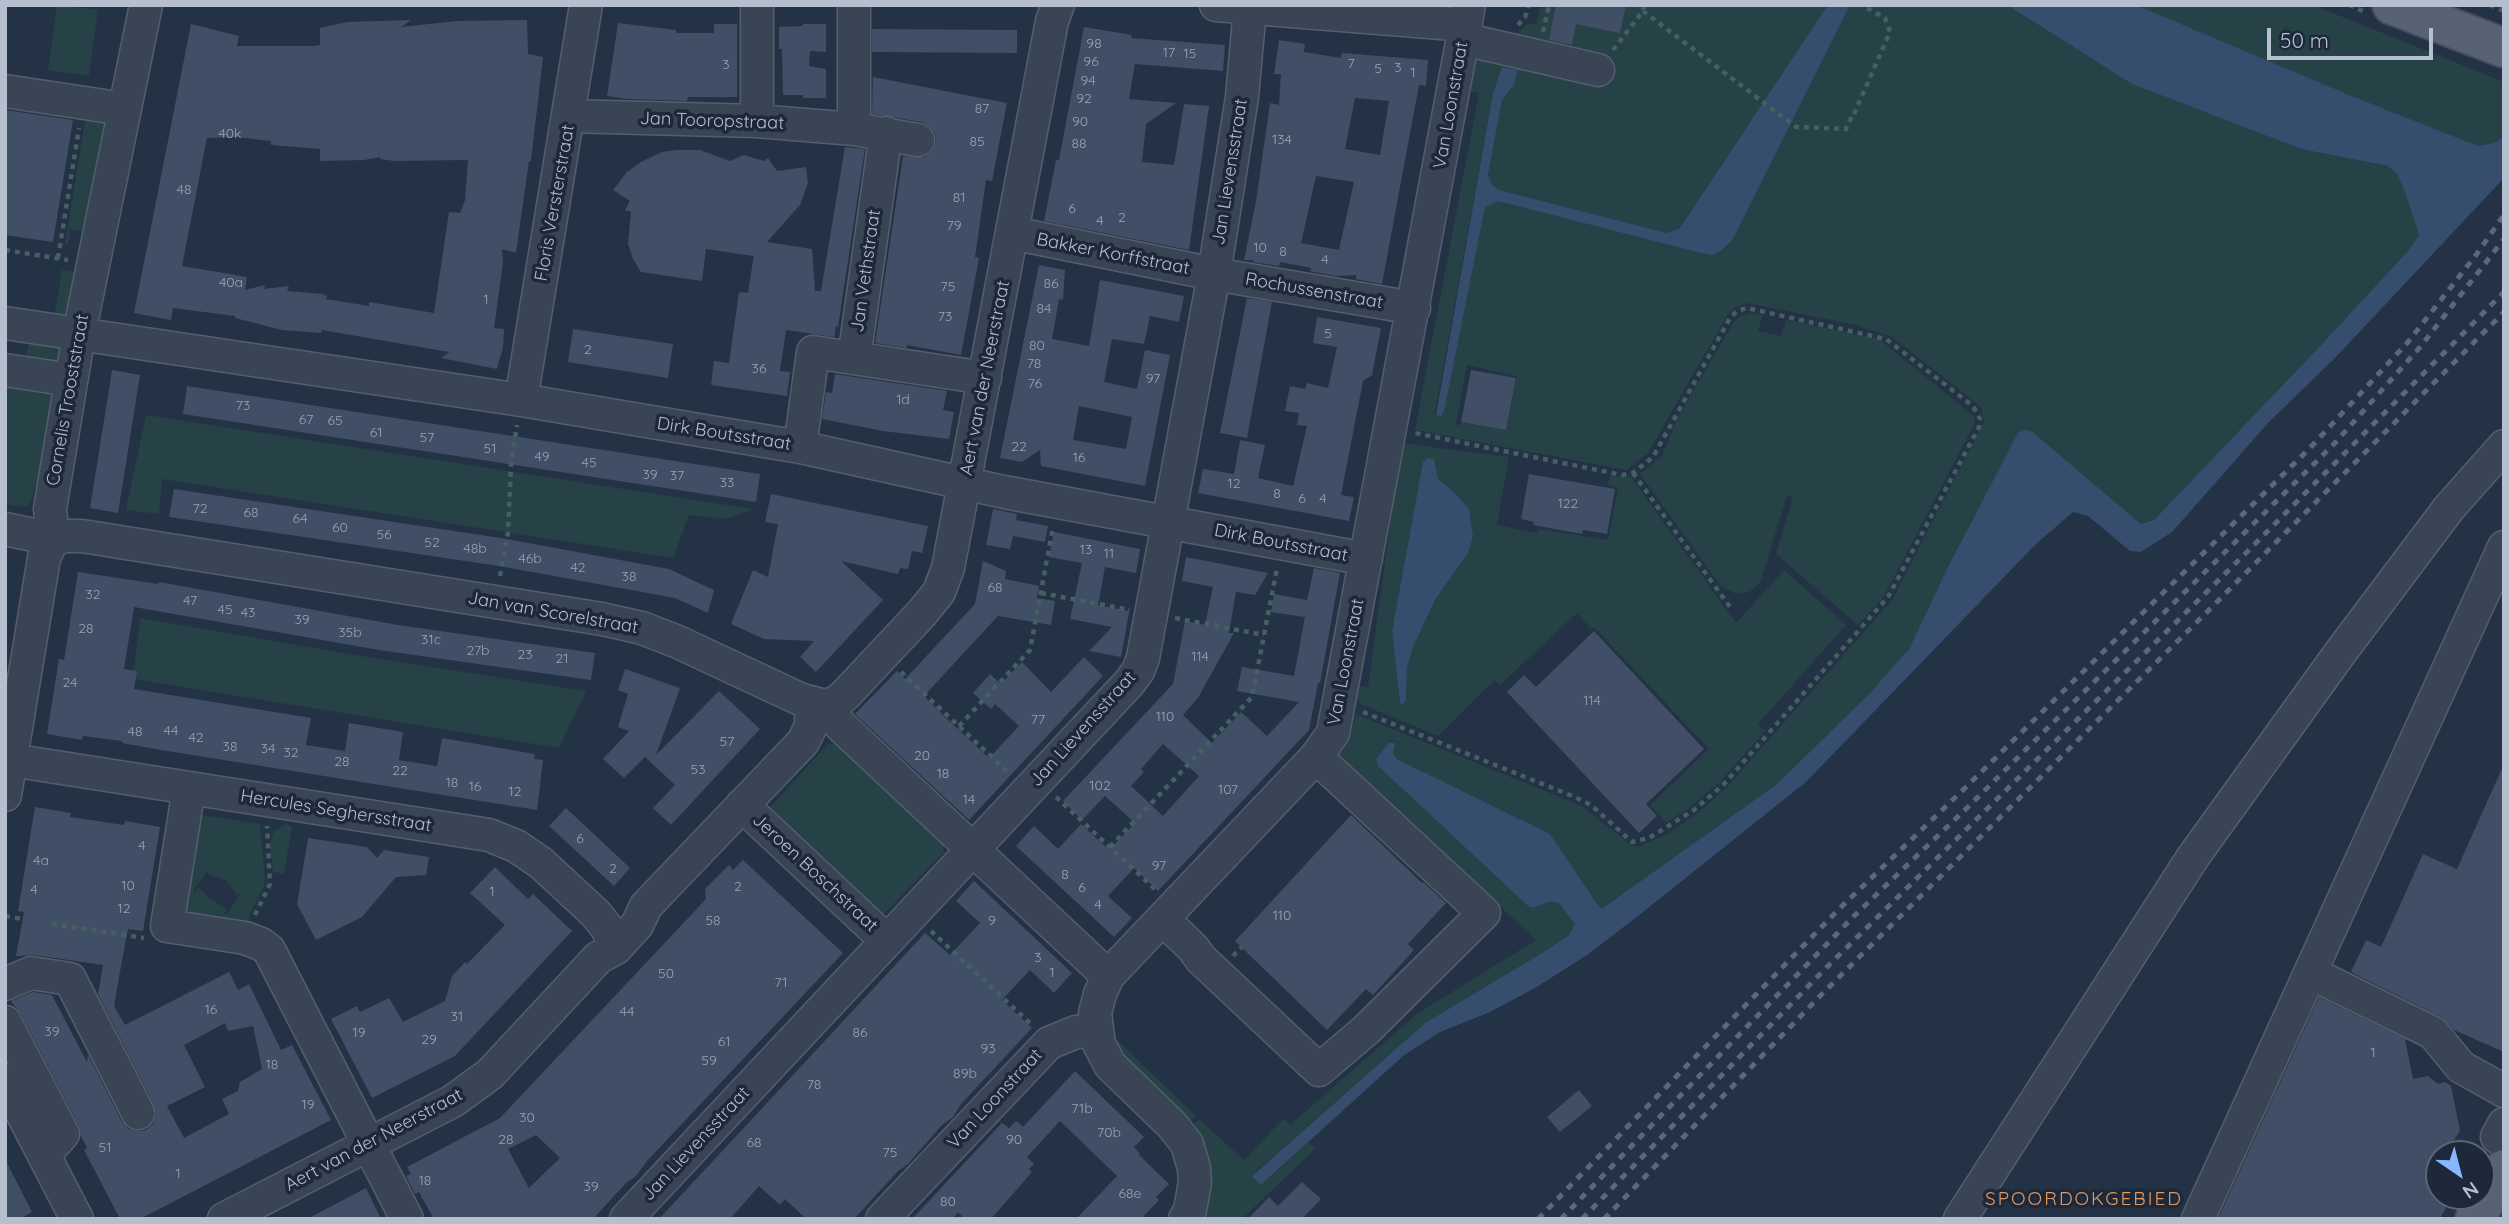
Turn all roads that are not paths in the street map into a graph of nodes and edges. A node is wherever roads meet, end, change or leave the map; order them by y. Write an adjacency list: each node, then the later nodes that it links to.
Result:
1 (146, 5): 15 (street, Cornelis Trooststraat)
2 (586, 5): 16 (street, Floris Versterstraat)
3 (757, 5): 17 (street)
4 (854, 5): 18 (street)
5 (1058, 5): 21 (street, Aert van der Neerstraat)
6 (1216, 5): 9 (street)
7 (2392, 5): 12 (main road)
8 (2446, 5): 11 (main road)
9 (1250, 8): 10 (street); 22 (street, Jan Lievensstraat)
10 (1466, 23): 13 (street); 23 (street, Van Loonstraat)
11 (2504, 28)
12 (2504, 48)
13 (1598, 70)
14 (5, 91): 15 (street)
15 (124, 109): 25 (street, Cornelis Trooststraat)
16 (569, 116): 17 (street, Jan Tooropstraat); 30 (street, Floris Versterstraat)
17 (757, 121): 18 (street, Jan Tooropstraat)
18 (855, 129): 19 (street)
19 (886, 133): 20 (street); 26 (street, Jan Vethstraat)
20 (918, 140)
21 (1012, 233): 22 (street, Bakker Korffstraat); 28 (street, Aert van der Neerstraat)
22 (1214, 274): 23 (street, Rochussenstraat); 34 (street, Jan Lievensstraat)
23 (1414, 308): 38 (street, Van Loonstraat)
24 (5, 323): 25 (street, Dirk Boutsstraat)
25 (79, 334): 29 (street, Cornelis Trooststraat); 30 (street, Dirk Boutsstraat)
26 (854, 358): 28 (street); 32 (street, Jan Vethstraat)
27 (5, 370): 29 (street)
28 (985, 378): 33 (street, Aert van der Neerstraat)
29 (71, 380): 36 (street, Cornelis Trooststraat)
30 (521, 400): 32 (street, Dirk Boutsstraat)
31 (2504, 446): 66 (street)
32 (800, 447): 33 (street, Dirk Boutsstraat)
33 (965, 482): 34 (street, Dirk Boutsstraat); 39 (street, Aert van der Neerstraat)
34 (1169, 522): 38 (street, Dirk Boutsstraat); 45 (street, Jan Lievensstraat)
35 (5, 529): 36 (street, Jan van Scorelstraat)
36 (53, 538): 39 (street, Jan van Scorelstraat); 41 (street, Cornelis Trooststraat)
37 (2504, 547): 49 (street)
38 (1366, 559): 40 (street, Van Loonstraat)
39 (819, 705): 44 (street, Aert van der Neerstraat); 45 (street, Jan van Scorelstraat)
40 (1316, 757): 46 (street, Van Loonstraat); 46 (street)
41 (11, 760): 42 (street, Hercules Seghersstraat); 43 (street, Cornelis Trooststraat)
42 (189, 788): 48 (street, Hercules Seghersstraat); 57 (street)
43 (5, 795)
44 (743, 805): 47 (street, Jeroen Boschstraat); 48 (street, Aert van der Neerstraat)
45 (972, 849): 47 (street, Jan Lievensstraat); 50 (street, Jan van Scorelstraat)
46 (1169, 913): 50 (street, Van Loonstraat)
47 (887, 941): 63 (street, Jan Lievensstraat)
48 (615, 948): 57 (street, Aert van der Neerstraat)
49 (2311, 973): 55 (street); 67 (street)
50 (1108, 976): 53 (street, Van Loonstraat)
51 (5, 984): 56 (street)
52 (5, 1022): 59 (street)
53 (1096, 1030): 64 (street, Van Loonstraat); 65 (street)
54 (5, 1080): 59 (street)
55 (2504, 1091)
56 (138, 1112)
57 (369, 1144): 61 (street, Aert van der Neerstraat); 62 (street)
58 (2501, 1144): 68 (main road)
59 (44, 1155): 60 (street)
60 (77, 1219)
61 (224, 1219)
62 (407, 1219)
63 (626, 1219)
64 (882, 1219)
65 (1185, 1219)
66 (1960, 1219)
67 (2198, 1219)
68 (2475, 1219)

